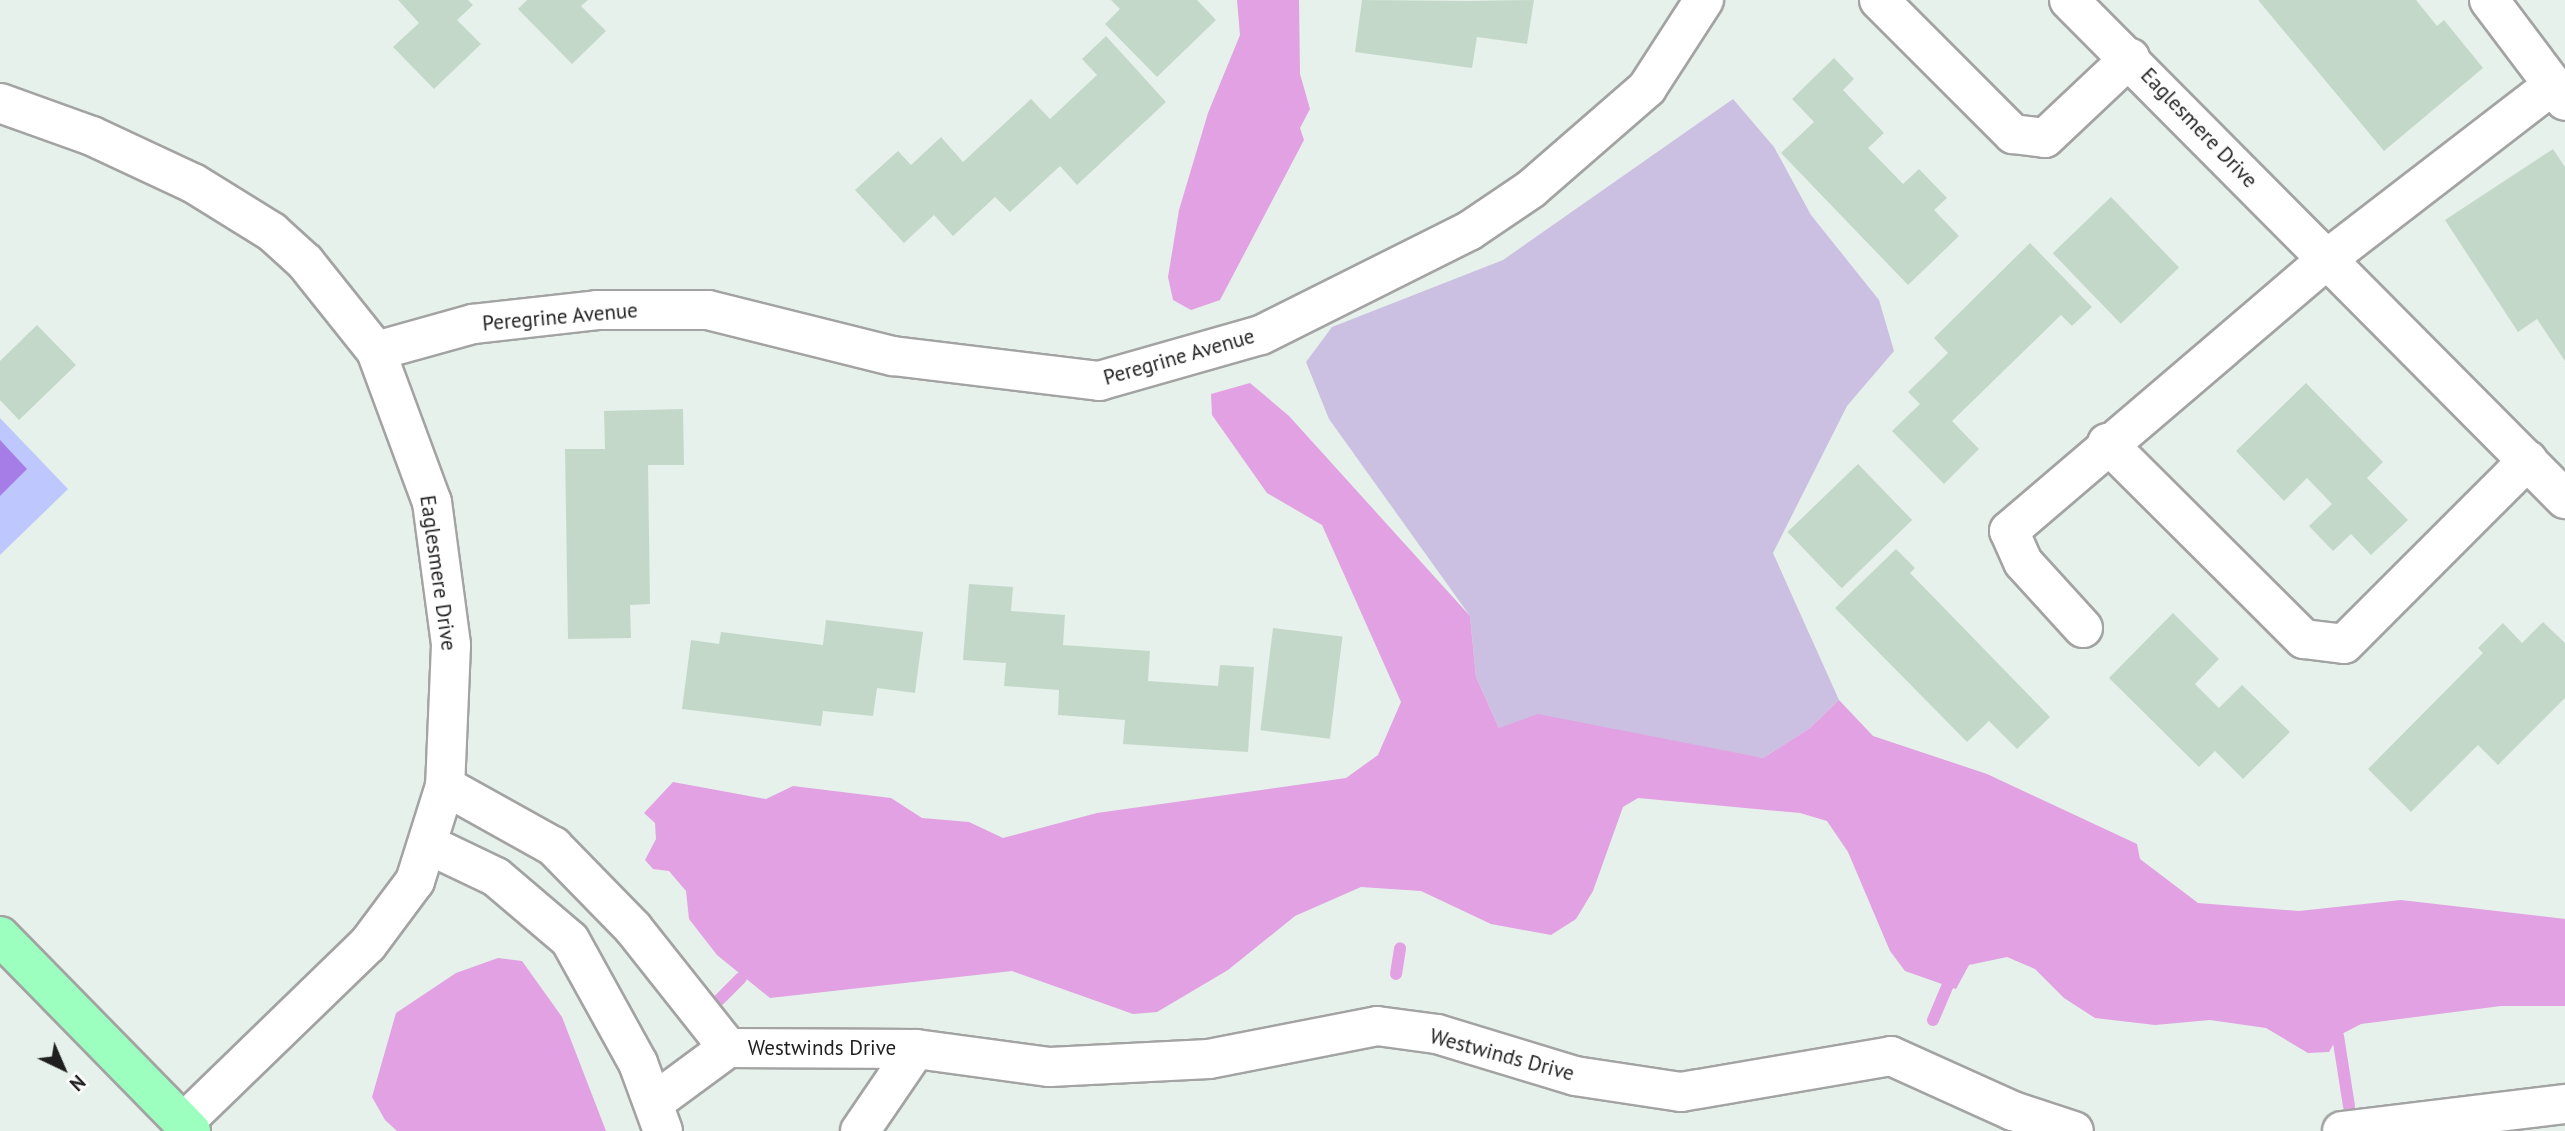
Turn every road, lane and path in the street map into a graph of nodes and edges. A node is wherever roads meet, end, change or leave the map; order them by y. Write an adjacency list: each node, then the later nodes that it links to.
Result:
1 (1704, 0): 9 (street, Peregrine Avenue)
2 (1879, 0): 5 (street)
3 (2069, 0): 5 (street, Eaglesmere Drive)
4 (2489, 0): 6 (street)
5 (2130, 58): 8 (street, Eaglesmere Drive)
6 (2559, 93): 8 (street)
7 (0, 103): 9 (street, Eaglesmere Drive)
8 (2327, 259): 10 (street); 11 (street, Eaglesmere Drive)
9 (376, 351): 14 (street, Eaglesmere Drive)
10 (2108, 443): 11 (street); 13 (street)
11 (2528, 460): 12 (street, Eaglesmere Drive)
12 (2565, 499)
13 (2083, 628)
14 (445, 786): 15 (street, Eaglesmere Drive); 17 (street)
15 (429, 845): 20 (street); 21 (street, Eaglesmere Drive)
16 (0, 936): 21 (main road)
17 (728, 1048): 18 (street, Westwinds Drive); 20 (street)
18 (916, 1049): 22 (street, Westwinds Drive); 23 (street, Westwinds Drive)
19 (2565, 1104): 25 (street)
20 (659, 1116)
21 (187, 1127)
22 (860, 1131)
23 (2074, 1131)
24 (2342, 1131): 25 (street)
25 (2351, 1131)

